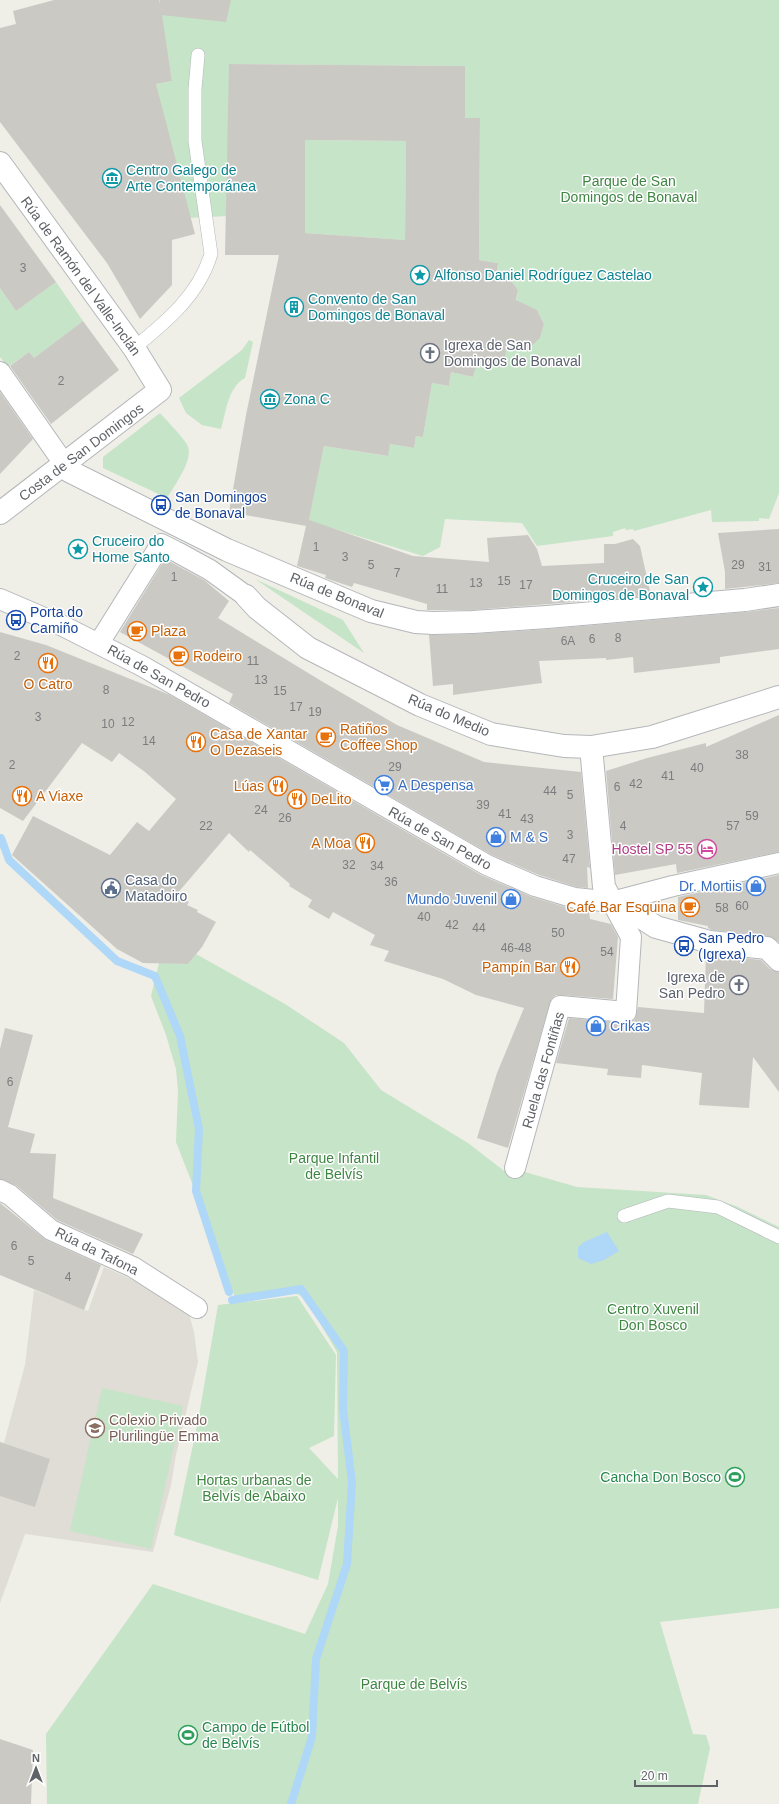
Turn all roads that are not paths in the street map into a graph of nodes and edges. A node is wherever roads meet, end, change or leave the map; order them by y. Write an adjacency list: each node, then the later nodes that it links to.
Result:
1 (198, 55): 3 (lane)
2 (0, 163): 3 (street, Rúa de Ramón del Valle-Inclán)
3 (134, 348): 5 (street, Rúa de Ramón del Valle-Inclán)
4 (0, 372): 6 (street)
5 (160, 390): 6 (street, Costa de San Domingos)
6 (65, 465): 7 (street, Costa de San Domingos); 8 (street, Rúa de Bonaval)
7 (0, 513)
8 (779, 595)
9 (246, 596): 11 (street, Rúa do Medio); 13 (street, Rúa do Medio)
10 (0, 599): 11 (street, Rúa de San Pedro)
11 (98, 643): 15 (street, Rúa de San Pedro)
12 (779, 697): 13 (street, Rúa do Medio)
13 (591, 747): 15 (street)
14 (779, 864): 15 (street, Rúa de San Pedro)
15 (612, 902): 16 (street); 17 (street, Ruela das Fontiñas)
16 (779, 960)
17 (515, 1168)
18 (0, 1190): 21 (street, Rúa da Tafona)
19 (624, 1216): 20 (lane)
20 (779, 1237)
21 (197, 1308)

